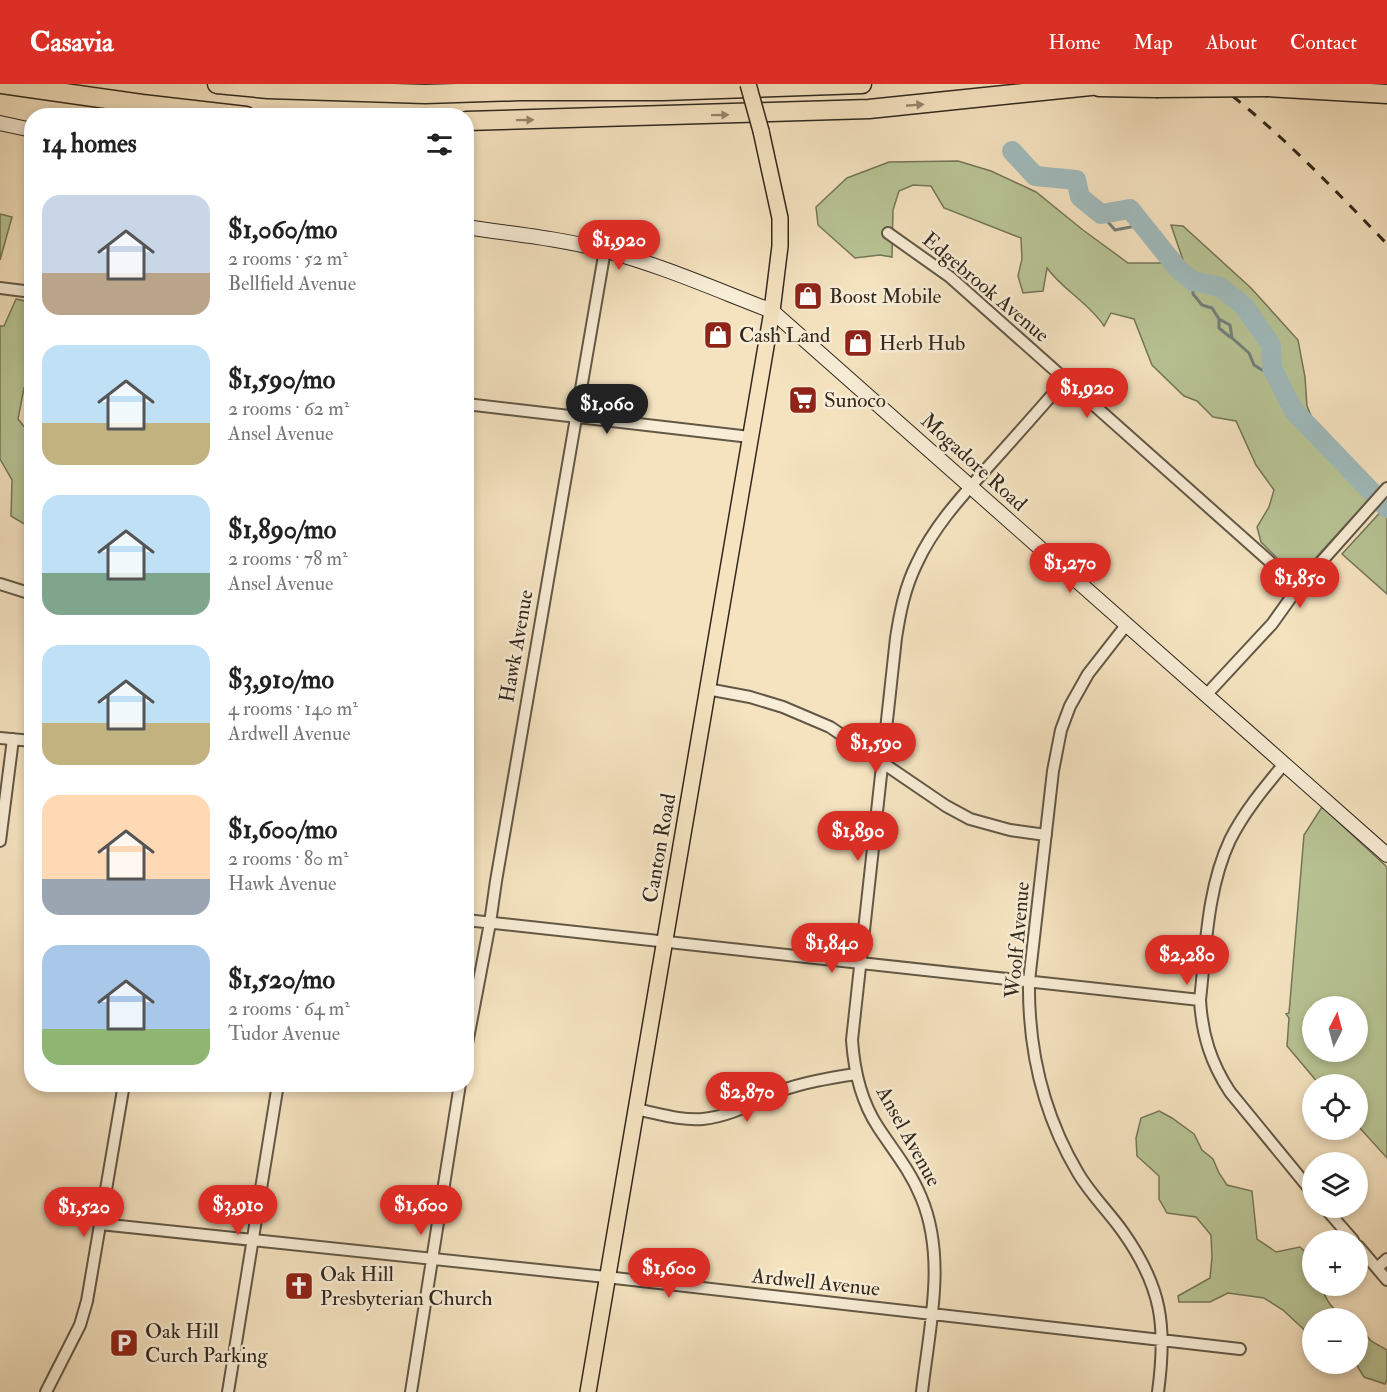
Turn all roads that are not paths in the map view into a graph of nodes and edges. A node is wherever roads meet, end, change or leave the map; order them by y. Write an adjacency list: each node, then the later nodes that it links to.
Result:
1 (2, 84): 10 (highway)
2 (217, 84): 8 (highway)
3 (712, 84): 8 (highway)
4 (748, 84): 19 (main road, Canton Road, bridge)
5 (862, 84): 8 (highway)
6 (1110, 84): 7 (highway)
7 (1088, 86): 9 (highway, bridge); 11 (highway, one-way to 7)
8 (663, 91)
9 (1387, 94)
10 (177, 108)
11 (474, 121)
12 (0, 123): 13 (street)
13 (24, 128)
14 (474, 228): 16 (street, Mogadore Road)
15 (888, 233): 20 (street, Edgebrook Avenue)
16 (605, 250): 19 (street, Mogadore Road); 22 (street, Hawk Avenue)
17 (0, 288): 18 (street)
18 (24, 291)
19 (772, 311): 23 (main road, Canton Road); 24 (street, Mogadore Road)
20 (1065, 380): 24 (street, Ansel Avenue); 27 (street, Edgebrook Avenue)
21 (474, 405): 22 (street)
22 (575, 418): 23 (street); 41 (street, Hawk Avenue)
23 (750, 436): 30 (main road, Canton Road)
24 (971, 486): 29 (street, Mogadore Road); 35 (street, Ansel Avenue)
25 (1387, 488): 27 (street)
26 (0, 584): 28 (street)
27 (1297, 589): 31 (street)
28 (24, 592)
29 (1127, 624): 31 (street, Mogadore Road); 37 (street, Woolf Avenue)
30 (707, 689): 35 (street); 42 (main road, Canton Road)
31 (1207, 694): 36 (street, Mogadore Road)
32 (0, 738): 33 (street)
33 (13, 739): 34 (street); 38 (street)
34 (24, 740)
35 (882, 761): 37 (street); 43 (street, Ansel Avenue)
36 (1284, 764): 39 (street, Mogadore Road); 45 (street)
37 (1046, 835): 44 (street, Woolf Avenue)
38 (0, 841)
39 (1387, 855)
40 (474, 921): 41 (street)
41 (490, 922): 42 (street); 46 (street, Hawk Avenue)
42 (665, 942): 43 (street); 51 (main road, Canton Road)
43 (861, 963): 44 (street); 47 (street, Ansel Avenue)
44 (1029, 981): 45 (street); 64 (street, Woolf Avenue)
45 (1200, 1000): 52 (street)
46 (474, 1007)
47 (856, 1074): 51 (street); 63 (street, Ansel Avenue)
48 (123, 1092): 54 (street)
49 (277, 1092): 56 (street)
50 (459, 1092): 59 (street)
51 (635, 1109): 61 (main road, Canton Road)
52 (1302, 1180)
53 (1334, 1218): 55 (street)
54 (100, 1224): 56 (street, Ardwell Avenue); 66 (street)
55 (1344, 1230)
56 (252, 1240): 59 (street, Ardwell Avenue); 67 (street)
57 (1368, 1257): 60 (street)
58 (1387, 1259): 60 (street)
59 (432, 1260): 61 (street, Ardwell Avenue); 68 (street)
60 (1377, 1268): 62 (street)
61 (606, 1277): 63 (street, Ardwell Avenue); 69 (main road, Canton Road)
62 (1387, 1280)
63 (931, 1313): 64 (street, Ardwell Avenue); 70 (street, Ansel Avenue)
64 (1161, 1339): 65 (street, Ardwell Avenue); 71 (street, Woolf Avenue)
65 (1240, 1349)
66 (46, 1392)
67 (228, 1392)
68 (411, 1392)
69 (588, 1392)
70 (922, 1392)
71 (1158, 1392)

